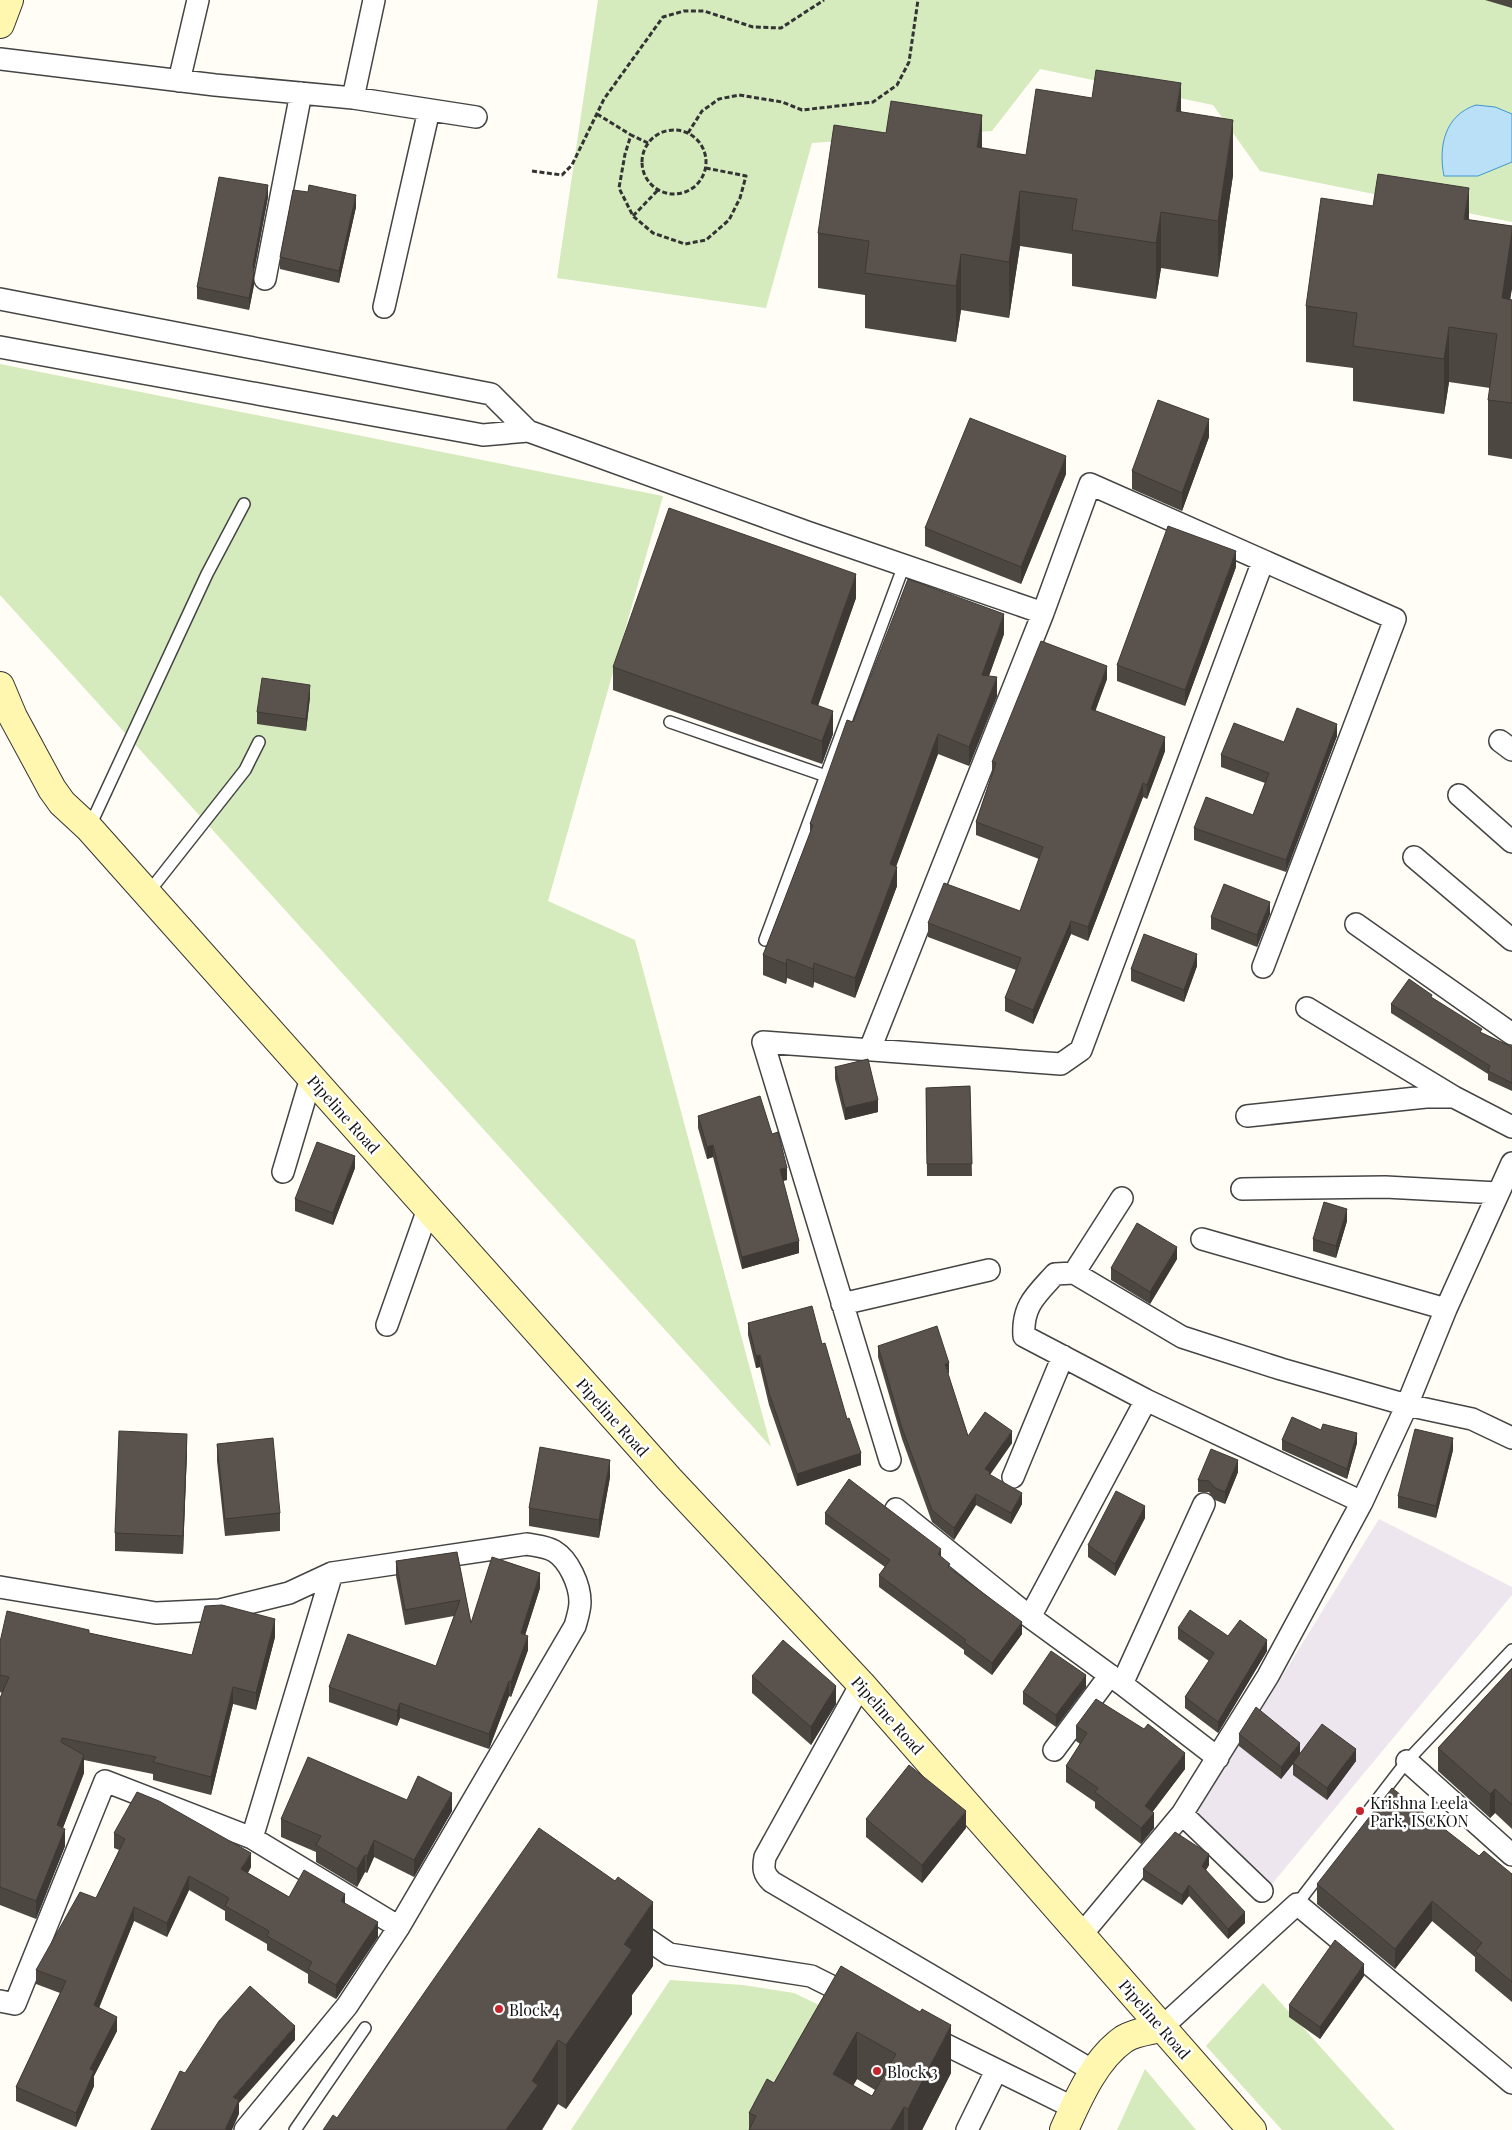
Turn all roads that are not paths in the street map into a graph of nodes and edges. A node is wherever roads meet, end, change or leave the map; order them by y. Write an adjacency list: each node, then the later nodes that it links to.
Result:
1 (9, 0): 4 (street)
2 (198, 0): 6 (street)
3 (374, 0): 8 (street)
4 (0, 24)
5 (0, 59): 6 (street)
6 (178, 81): 7 (street)
7 (301, 93): 8 (street); 11 (street)
8 (354, 98): 9 (street)
9 (429, 110): 10 (street); 13 (street)
10 (476, 117)
11 (264, 279)
12 (0, 299): 15 (street)
13 (384, 307)
14 (0, 347): 15 (street)
15 (528, 431): 18 (street)
16 (244, 504): 25 (lane)
17 (1263, 561): 19 (street); 32 (street); 35 (street)
18 (904, 565): 19 (street); 23 (lane)
19 (1043, 613): 35 (street)
20 (0, 686): 25 (street, Pipeline Road)
21 (670, 722): 23 (lane)
22 (259, 742): 28 (lane)
23 (826, 776): 30 (lane)
24 (1459, 795): 26 (street)
25 (89, 828): 28 (street, Pipeline Road)
26 (1512, 842)
27 (1414, 857): 31 (street)
28 (148, 894): 36 (street, Pipeline Road)
29 (1356, 924): 34 (street)
30 (765, 940)
31 (1512, 940)
32 (1263, 967)
33 (1307, 1008): 37 (street)
34 (1512, 1034)
35 (870, 1048): 49 (street)
36 (312, 1078): 41 (street); 45 (street, Pipeline Road)
37 (1454, 1097): 38 (street); 39 (street)
38 (1247, 1116)
39 (1512, 1127)
40 (1512, 1163): 43 (street)
41 (283, 1172)
42 (1242, 1189): 43 (street)
43 (1498, 1193): 50 (street)
44 (1122, 1198): 48 (street)
45 (428, 1209): 51 (street); 66 (street, Pipeline Road)
46 (1202, 1239): 50 (street)
47 (989, 1270): 49 (street)
48 (1074, 1273): 52 (street); 54 (street)
49 (842, 1304): 56 (street)
50 (1446, 1308): 54 (street)
51 (387, 1325)
52 (1063, 1356): 53 (street); 57 (street)
53 (1146, 1400): 58 (street); 63 (street)
54 (1407, 1405): 55 (street); 58 (street)
55 (1512, 1438)
56 (890, 1460)
57 (1013, 1476)
58 (1362, 1502): 68 (street)
59 (1204, 1504): 65 (street)
60 (896, 1509): 63 (street)
61 (332, 1573): 62 (street); 71 (street); 76 (street)
62 (0, 1587)
63 (1030, 1617): 65 (street)
64 (1512, 1650): 69 (lane)
65 (1116, 1680): 67 (street); 68 (street)
66 (861, 1684): 77 (street, Pipeline Road); 84 (street)
67 (1054, 1750)
68 (1218, 1758): 70 (street)
69 (1407, 1761): 72 (street); 74 (lane)
70 (1182, 1814): 73 (street); 77 (street)
71 (252, 1838): 76 (street); 78 (street)
72 (1512, 1856)
73 (1262, 1891)
74 (1297, 1904): 82 (street); 85 (street)
75 (614, 1916): 79 (street)
76 (399, 1927): 87 (street)
77 (1082, 1934): 82 (street, Pipeline Road)
78 (0, 2001)
79 (874, 2008)
80 (909, 2026): 83 (street)
81 (365, 2028): 88 (lane)
82 (1161, 2028): 84 (street); 90 (street, Pipeline Road)
83 (996, 2071): 86 (street); 89 (street)
84 (1095, 2072): 86 (street)
85 (1512, 2083)
86 (1069, 2119)
87 (245, 2130)
88 (294, 2130)
89 (967, 2130)
90 (1252, 2130)

